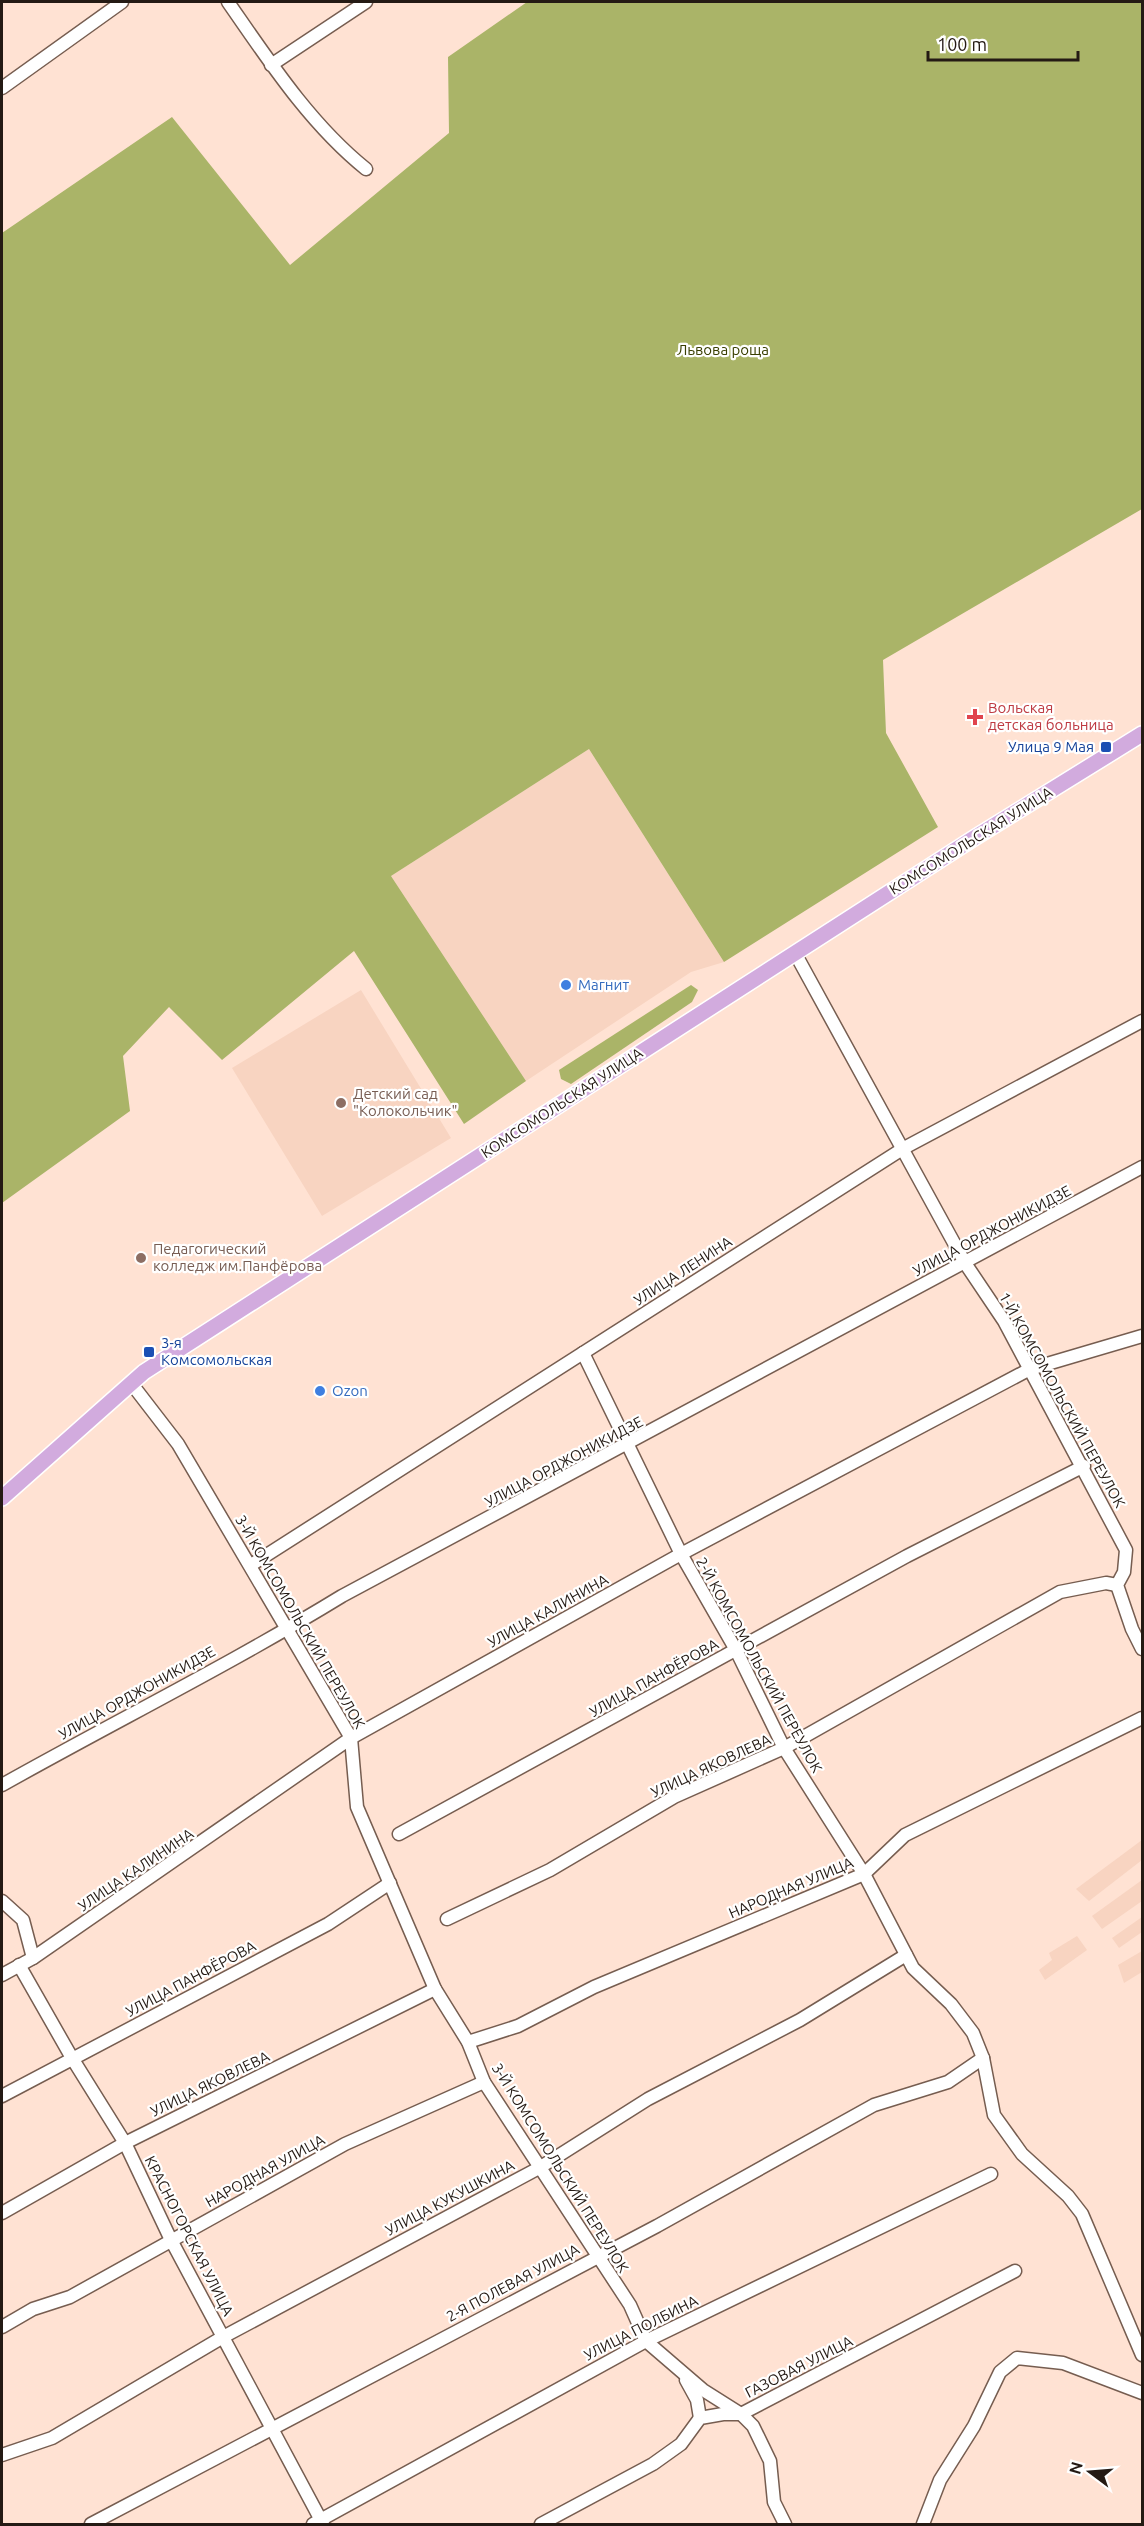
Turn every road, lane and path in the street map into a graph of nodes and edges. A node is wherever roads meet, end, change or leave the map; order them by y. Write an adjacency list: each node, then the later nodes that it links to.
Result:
1 (122, 2): 5 (street)
2 (228, 2): 4 (street)
3 (366, 2): 4 (street)
4 (272, 65): 6 (street)
5 (2, 88)
6 (366, 169)
7 (1143, 734): 8 (main road, КОМСОМОЛЬСКАЯ УЛИЦА)
8 (795, 953): 10 (street, 1-Й КОМСОМОЛЬСКИЙ ПЕРЕУЛОК); 16 (main road, КОМСОМОЛЬСКАЯ УЛИЦА)
9 (1143, 1021): 10 (street, УЛИЦА ЛЕНИНА)
10 (904, 1148): 12 (street, 1-Й КОМСОМОЛЬСКИЙ ПЕРЕУЛОК); 14 (street, УЛИЦА ЛЕНИНА)
11 (1143, 1167): 12 (street, УЛИЦА ОРДЖОНИКИДЗЕ)
12 (965, 1263): 15 (street, 1-Й КОМСОМОЛЬСКИЙ ПЕРЕУЛОК); 17 (street, УЛИЦА ОРДЖОНИКИДЗЕ)
13 (1143, 1336): 15 (street, УЛИЦА КАЛИНИНА)
14 (584, 1353): 17 (street, 2-Й КОМСОМОЛЬСКИЙ ПЕРЕУЛОК); 21 (street, УЛИЦА ЛЕНИНА)
15 (1030, 1369): 18 (street, 1-Й КОМСОМОЛЬСКИЙ ПЕРЕУЛОК); 20 (street, УЛИЦА КАЛИНИНА)
16 (131, 1383): 19 (main road, КОМСОМОЛЬСКАЯ УЛИЦА); 21 (street, 3-Й КОМСОМОЛЬСКИЙ ПЕРЕУЛОК)
17 (627, 1446): 20 (street, 2-Й КОМСОМОЛЬСКИЙ ПЕРЕУЛОК); 23 (street, УЛИЦА ОРДЖОНИКИДЗЕ)
18 (1084, 1466): 22 (street, 1-Й КОМСОМОЛЬСКИЙ ПЕРЕУЛОК); 25 (street, УЛИЦА ПАНФЁРОВА)
19 (2, 1498)
20 (681, 1554): 25 (street, 2-Й КОМСОМОЛЬСКИЙ ПЕРЕУЛОК); 27 (street, УЛИЦА КАЛИНИНА)
21 (251, 1565): 23 (street, 3-Й КОМСОМОЛЬСКИЙ ПЕРЕУЛОК)
22 (1117, 1585): 24 (street); 28 (street, УЛИЦА ЯКОВЛЕВА)
23 (287, 1629): 27 (street, 3-Й КОМСОМОЛЬСКИЙ ПЕРЕУЛОК); 29 (street, УЛИЦА ОРДЖОНИКИДЗЕ)
24 (1143, 1649)
25 (736, 1650): 28 (street, 2-Й КОМСОМОЛЬСКИЙ ПЕРЕУЛОК); 30 (street, УЛИЦА ПАНФЁРОВА)
26 (1143, 1718): 31 (street, НАРОДНАЯ УЛИЦА)
27 (351, 1738): 32 (street, 3-Й КОМСОМОЛЬСКИЙ ПЕРЕУЛОК); 36 (street, УЛИЦА КАЛИНИНА)
28 (784, 1748): 31 (street, 2-Й КОМСОМОЛЬСКИЙ ПЕРЕУЛОК); 34 (street, УЛИЦА ЯКОВЛЕВА)
29 (2, 1785)
30 (399, 1834)
31 (864, 1874): 35 (street, 2-Й КОМСОМОЛЬСКИЙ ПЕРЕУЛОК); 40 (street, НАРОДНАЯ УЛИЦА)
32 (390, 1883): 39 (street, 3-Й КОМСОМОЛЬСКИЙ ПЕРЕУЛОК); 41 (street, УЛИЦА ПАНФЁРОВА)
33 (2, 1901): 36 (street)
34 (447, 1919)
35 (906, 1955): 42 (street, 2-Й КОМСОМОЛЬСКИЙ ПЕРЕУЛОК); 46 (street, УЛИЦА КУКУШКИНА)
36 (33, 1958): 37 (street, УЛИЦА КАЛИНИНА)
37 (19, 1965): 38 (street, УЛИЦА КАЛИНИНА); 41 (street, КРАСНОГОРСКАЯ УЛИЦА)
38 (2, 1975)
39 (435, 1989): 40 (street, 3-Й КОМСОМОЛЬСКИЙ ПЕРЕУЛОК); 45 (street, УЛИЦА ЯКОВЛЕВА)
40 (468, 2042): 43 (street, 3-Й КОМСОМОЛЬСКИЙ ПЕРЕУЛОК)
41 (72, 2058): 44 (street, УЛИЦА ПАНФЁРОВА); 45 (street, КРАСНОГОРСКАЯ УЛИЦА)
42 (983, 2058): 50 (street, 2-Я ПОЛЕВАЯ УЛИЦА); 55 (street, 2-Й КОМСОМОЛЬСКИЙ ПЕРЕУЛОК)
43 (484, 2082): 46 (street, 3-Й КОМСОМОЛЬСКИЙ ПЕРЕУЛОК); 49 (street, НАРОДНАЯ УЛИЦА)
44 (2, 2096)
45 (125, 2143): 48 (street, УЛИЦА ЯКОВЛЕВА); 49 (street, КРАСНОГОРСКАЯ УЛИЦА)
46 (538, 2168): 50 (street, 3-Й КОМСОМОЛЬСКИЙ ПЕРЕУЛОК); 53 (street, УЛИЦА КУКУШКИНА)
47 (991, 2174): 54 (street, УЛИЦА ПОЛБИНА)
48 (2, 2213)
49 (171, 2240): 52 (street, НАРОДНАЯ УЛИЦА); 53 (street, КРАСНОГОРСКАЯ УЛИЦА)
50 (596, 2256): 54 (street, 3-Й КОМСОМОЛЬСКИЙ ПЕРЕУЛОК); 60 (street, 2-Я ПОЛЕВАЯ УЛИЦА)
51 (1015, 2271): 58 (street, ГАЗОВАЯ УЛИЦА)
52 (2, 2327)
53 (223, 2337): 60 (street, КРАСНОГОРСКАЯ УЛИЦА); 61 (street, УЛИЦА КУКУШКИНА)
54 (646, 2341): 56 (street, 3-Й КОМСОМОЛЬСКИЙ ПЕРЕУЛОК); 62 (street, УЛИЦА ПОЛБИНА)
55 (1143, 2355)
56 (682, 2373): 58 (street, 3-Й КОМСОМОЛЬСКИЙ ПЕРЕУЛОК); 59 (street)
57 (1143, 2393): 66 (street)
58 (741, 2415): 59 (street, ГАЗОВАЯ УЛИЦА); 65 (street, 3-Й КОМСОМОЛЬСКИЙ ПЕРЕУЛОК)
59 (700, 2418): 64 (street)
60 (272, 2428): 62 (street, КРАСНОГОРСКАЯ УЛИЦА); 63 (street, 2-Я ПОЛЕВАЯ УЛИЦА)
61 (2, 2455)
62 (319, 2523)
63 (91, 2524)
64 (541, 2524)
65 (785, 2524)
66 (923, 2524)

